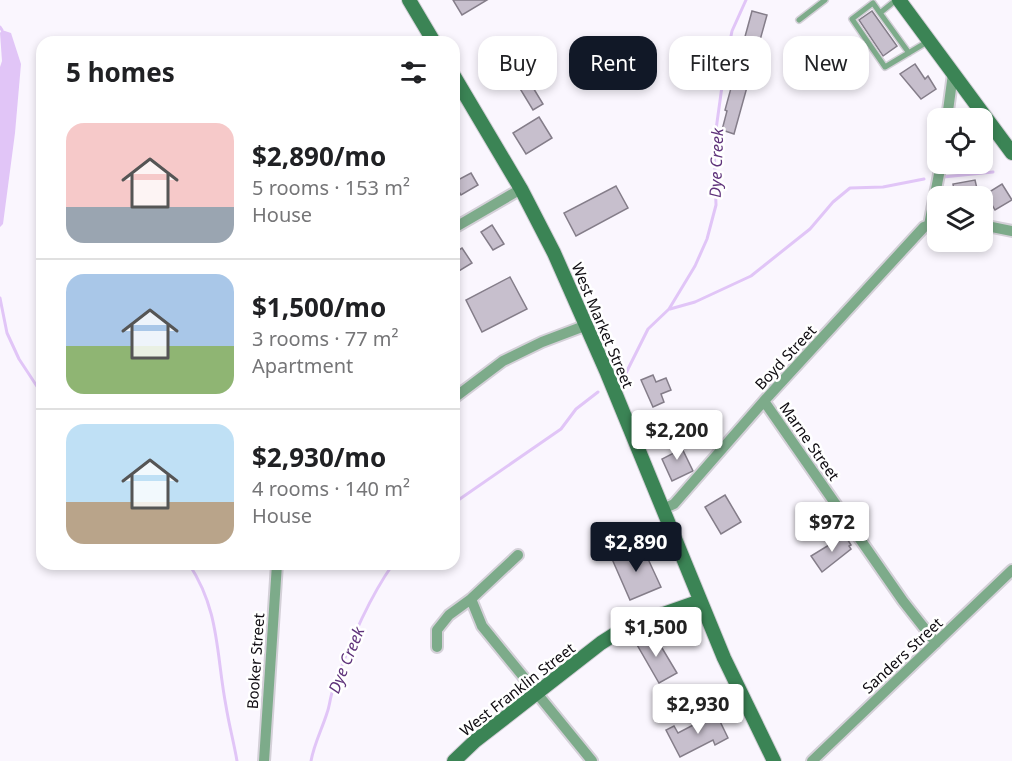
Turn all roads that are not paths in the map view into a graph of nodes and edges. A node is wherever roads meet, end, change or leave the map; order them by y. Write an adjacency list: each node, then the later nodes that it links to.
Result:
1 (409, 0): 6 (street)
2 (825, 0): 5 (lane)
3 (902, 2): 4 (lane); 7 (street)
4 (881, 17): 8 (lane); 8 (lane)
5 (800, 20)
6 (430, 36)
7 (929, 41): 8 (lane); 9 (street)
8 (909, 53)
9 (953, 74): 11 (street); 12 (street)
10 (460, 86): 13 (street, West Market Street)
11 (948, 108)
12 (1012, 153)
13 (521, 189): 14 (street); 18 (street, West Market Street)
14 (460, 225)
15 (927, 226): 20 (street, Boyd Street)
16 (993, 227): 17 (street)
17 (1012, 231)
18 (586, 325): 19 (street); 21 (street, West Market Street)
19 (460, 393)
20 (764, 401): 21 (street, Boyd Street); 27 (street, Marne Street)
21 (663, 509): 26 (street, West Market Street)
22 (518, 555): 25 (street)
23 (277, 570): 30 (street, Booker Street)
24 (1012, 570): 27 (street, Sanders Street)
25 (471, 599): 28 (street); 29 (street)
26 (700, 601): 29 (street, West Franklin Street); 33 (street, West Market Street)
27 (936, 643): 34 (street, Sanders Street)
28 (437, 647)
29 (537, 693): 31 (street, West Franklin Street); 32 (street)
30 (264, 761)
31 (454, 761)
32 (592, 761)
33 (774, 761)
34 (812, 761)

